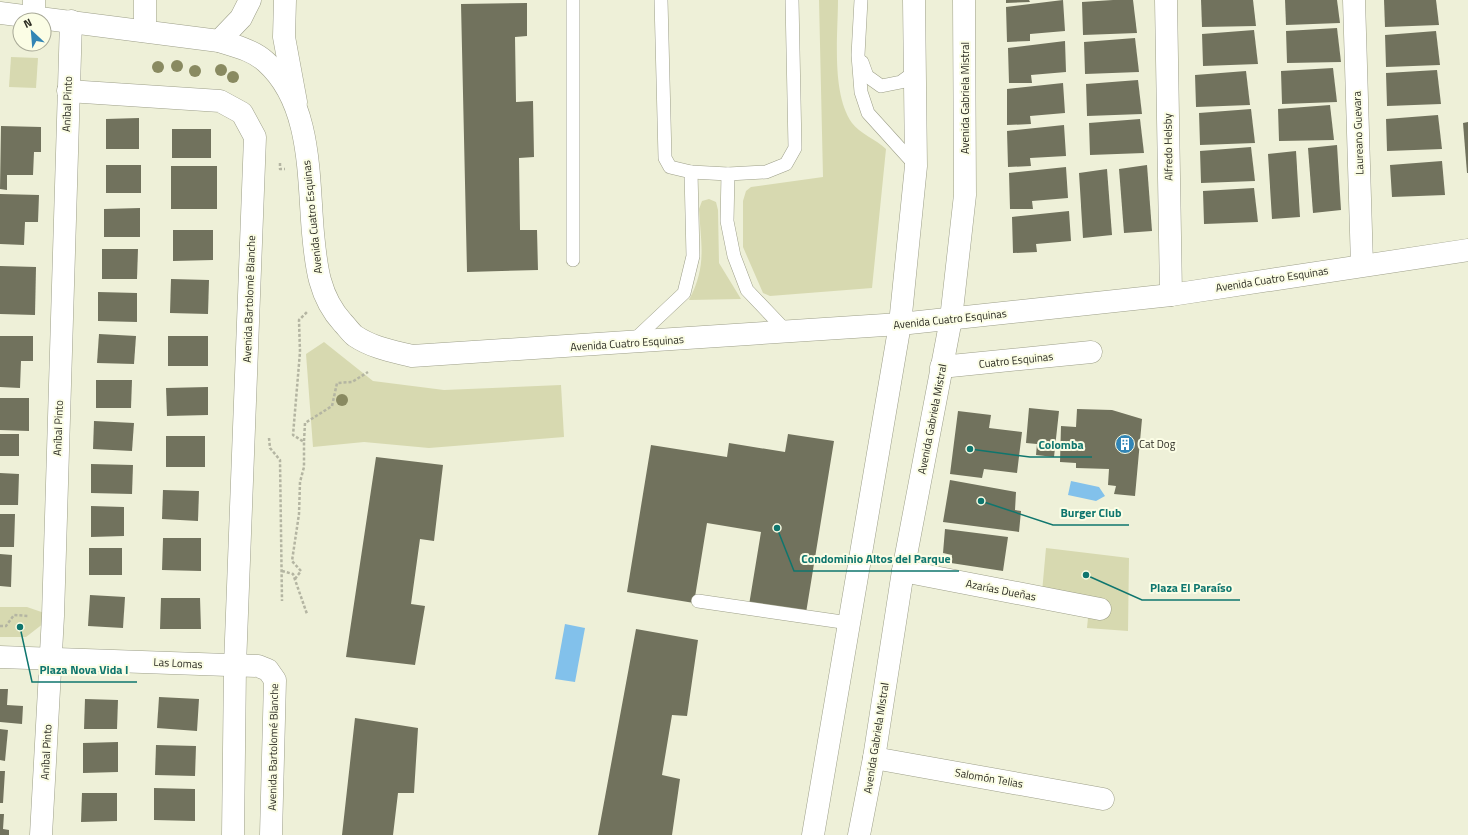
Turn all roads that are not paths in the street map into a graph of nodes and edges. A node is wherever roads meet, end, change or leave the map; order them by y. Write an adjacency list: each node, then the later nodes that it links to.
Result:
1 (145, 0): 15 (street)
2 (250, 0): 16 (street)
3 (285, 0): 20 (street)
4 (573, 0): 25 (lane)
5 (661, 0): 22 (lane)
6 (792, 0): 23 (lane)
7 (861, 0): 17 (lane)
8 (914, 0): 18 (street)
9 (964, 0): 28 (street, Avenida Gabriela Mistral)
10 (1166, 0): 27 (street, Alfredo Helsby)
11 (1354, 0): 26 (street, Laureano Guevara)
12 (34, 9): 13 (street, Avenida Cuatro Esquinas); 14 (street, Avenida Cuatro Esquinas)
13 (0, 13)
14 (71, 22): 15 (street, Avenida Cuatro Esquinas); 19 (street, Aníbal Pinto)
15 (145, 31): 16 (street, Avenida Cuatro Esquinas)
16 (219, 41): 20 (street, Avenida Cuatro Esquinas)
17 (858, 55): 18 (lane); 21 (lane)
18 (916, 71): 21 (street)
19 (68, 91): 39 (street, Aníbal Pinto); 40 (street, Avenida Bartolomé Blanche)
20 (297, 109): 31 (street, Avenida Cuatro Esquinas)
21 (916, 166): 29 (street)
22 (691, 172): 23 (lane); 31 (lane)
23 (728, 174): 30 (lane)
24 (1468, 250): 26 (street, Avenida Cuatro Esquinas)
25 (572, 260)
26 (1362, 265): 27 (street, Avenida Cuatro Esquinas)
27 (1171, 295): 28 (street, Avenida Cuatro Esquinas)
28 (951, 319): 29 (street, Avenida Cuatro Esquinas); 33 (street, Avenida Gabriela Mistral)
29 (900, 324): 30 (street, Avenida Cuatro Esquinas); 37 (street)
30 (788, 333): 31 (street, Avenida Cuatro Esquinas)
31 (631, 343)
32 (1091, 352): 33 (street, Cuatro Esquinas)
33 (942, 367): 34 (street, Avenida Gabriela Mistral)
34 (903, 571): 36 (street, Azarías Dueñas); 41 (street, Avenida Gabriela Mistral)
35 (698, 601): 37 (lane)
36 (1100, 609)
37 (849, 623): 46 (street)
38 (0, 657): 39 (street, Las Lomas)
39 (51, 658): 40 (street, Las Lomas); 43 (street, Aníbal Pinto)
40 (235, 666): 44 (street, Avenida Bartolomé Blanche); 45 (street, Avenida Bartolomé Blanche)
41 (874, 758): 42 (street, Salomón Telias); 47 (street, Avenida Gabriela Mistral)
42 (1103, 799)
43 (41, 835)
44 (234, 835)
45 (271, 835)
46 (813, 835)
47 (859, 835)

